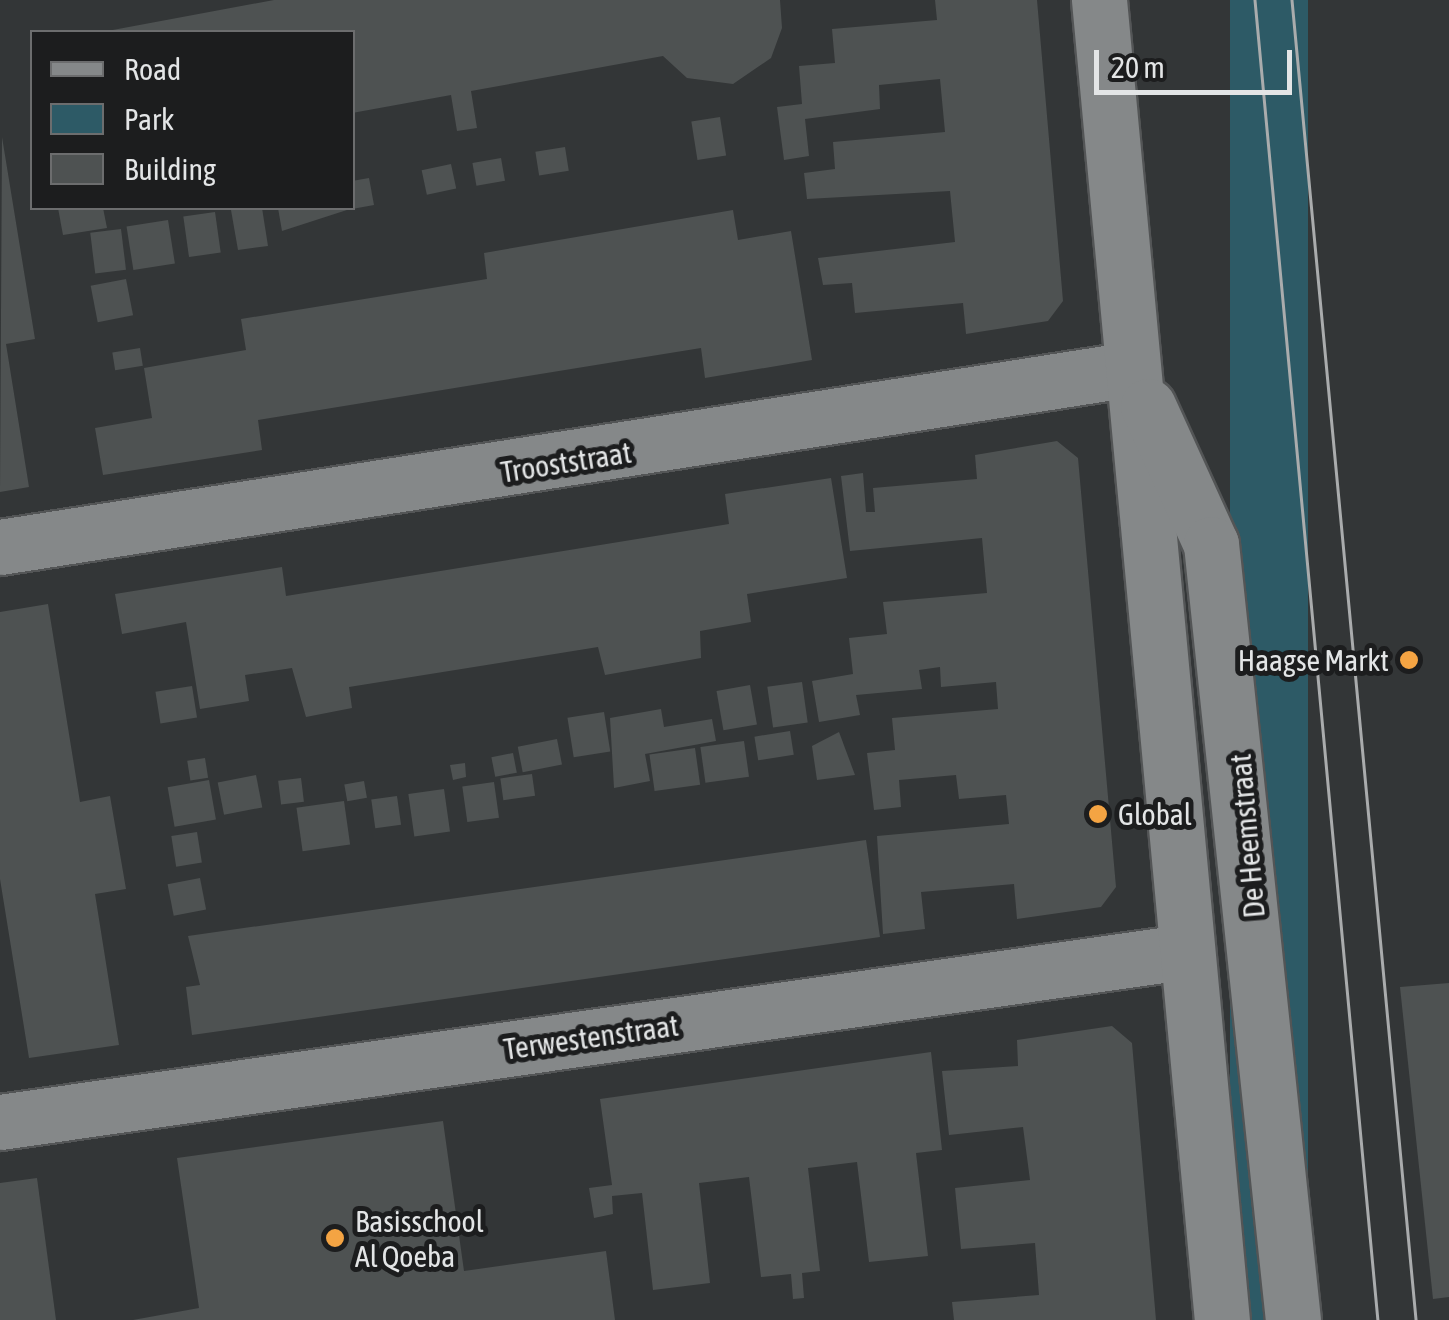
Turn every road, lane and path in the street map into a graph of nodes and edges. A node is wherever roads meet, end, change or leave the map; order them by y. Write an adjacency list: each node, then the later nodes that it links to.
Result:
1 (1099, 0): 2 (street, De Heemstraat)
2 (1131, 369): 3 (street, Trooststraat); 4 (street, De Heemstraat); 7 (street, De Heemstraat)
3 (0, 548)
4 (1182, 952): 5 (street, Terwestenstraat); 6 (street, De Heemstraat)
5 (0, 1122)
6 (1222, 1320)
7 (1294, 1320)

